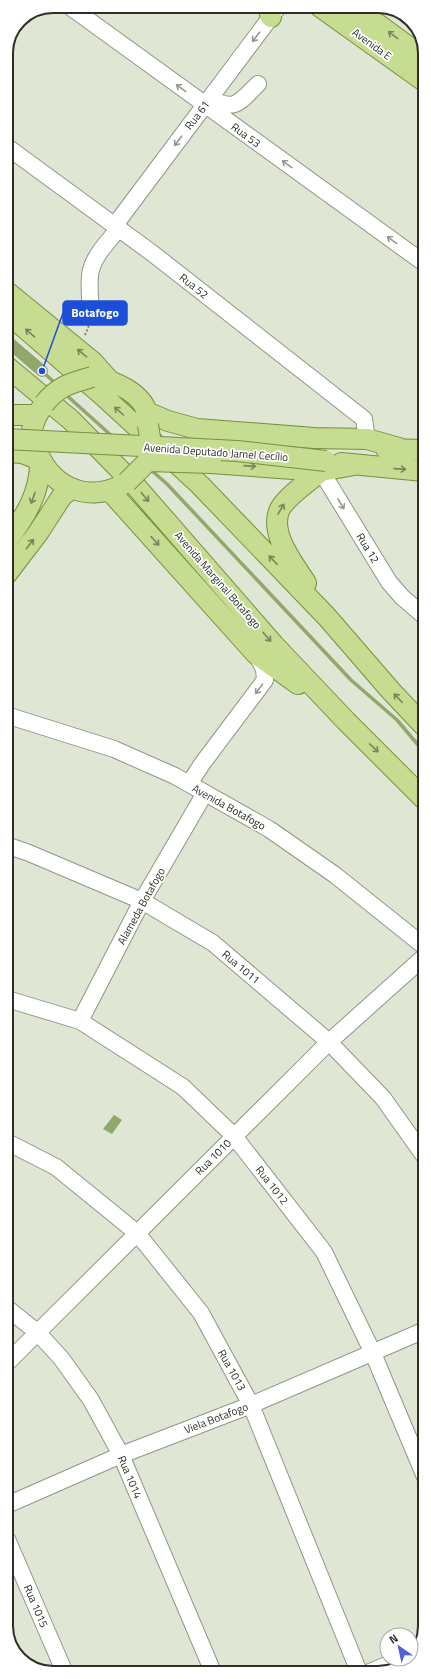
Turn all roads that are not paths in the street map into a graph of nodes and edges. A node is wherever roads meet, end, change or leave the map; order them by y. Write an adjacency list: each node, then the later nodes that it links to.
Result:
1 (79, 13): 8 (street, Rua 53, one-way to 1)
2 (271, 13): 8 (street, Rua 61, one-way to 8)
3 (329, 13): 6 (main road, Avenida E)
4 (363, 13): 5 (main road, Avenida E, one-way to 4)
5 (418, 54)
6 (418, 77)
7 (258, 84): 8 (street)
8 (208, 102): 10 (street, Rua 61, one-way to 10); 11 (street, Rua 53, one-way to 8)
9 (13, 151): 10 (street, Rua 52)
10 (117, 226): 13 (street, Rua 61); 23 (street, Rua 52)
11 (418, 259)
12 (13, 297): 16 (main road, one-way to 12)
13 (91, 310)
14 (13, 318): 36 (main road, one-way to 14)
15 (13, 372): 40 (main road, Avenida Marginal Botafogo, one-way to 40)
16 (101, 379): 18 (main road, bridge); 20 (main road)
17 (13, 389): 18 (main road)
18 (40, 409): 19 (main road); 27 (main road)
19 (13, 414)
20 (148, 419): 23 (main road); 28 (main road, bridge)
21 (13, 429): 24 (main road, Avenida Deputado Jamel Cecílio)
22 (13, 439): 29 (main road, Avenida Deputado Jamel Cecílio, bridge)
23 (367, 439): 24 (main road)
24 (399, 448): 25 (main road, Avenida Deputado Jamel Cecílio)
25 (418, 450)
26 (13, 452): 27 (main road)
27 (40, 460): 32 (main road); 33 (main road, one-way to 33)
28 (148, 461): 29 (main road, one-way to 29, bridge); 31 (main road, bridge)
29 (323, 466): 30 (main road, Avenida Deputado Jamel Cecílio, one-way to 30); 35 (street, Rua 12, one-way to 35); 36 (main road, one-way to 29)
30 (418, 470)
31 (118, 487): 32 (main road); 37 (main road, one-way to 37)
32 (71, 489): 34 (main road, one-way to 32)
33 (13, 533)
34 (13, 566)
35 (418, 611)
36 (327, 617): 39 (main road, one-way to 36)
37 (256, 654): 40 (main road); 41 (street, one-way to 41)
38 (13, 717): 41 (street, Avenida Botafogo)
39 (418, 720)
40 (346, 721): 43 (main road, Avenida Marginal Botafogo, one-way to 43)
41 (189, 784): 42 (street, Avenida Botafogo)
42 (205, 793): 45 (street, Alameda Botafogo); 46 (street, Avenida Botafogo)
43 (418, 793)
44 (13, 847): 45 (street, Rua 1011)
45 (142, 901): 49 (street, Alameda Botafogo); 50 (street, Rua 1011)
46 (418, 941)
47 (418, 962): 50 (street, Rua 1010)
48 (13, 1001): 49 (street, Rua 1012)
49 (80, 1021): 51 (street, Rua 1012)
50 (329, 1042): 51 (street, Rua 1010); 53 (street, Rua 1011)
51 (234, 1136): 54 (street, Rua 1010); 58 (street, Rua 1012)
52 (13, 1145): 54 (street, Rua 1013)
53 (418, 1147)
54 (137, 1233): 56 (street, Rua 1010); 60 (street, Rua 1013)
55 (13, 1313): 56 (street, Rua 1014)
56 (37, 1332): 59 (street, Rua 1010); 61 (street, Rua 1014)
57 (418, 1333): 58 (street, Viela Botafogo)
58 (372, 1351): 60 (street, Viela Botafogo); 62 (street, Rua 1012)
59 (13, 1357)
60 (251, 1405): 61 (street, Viela Botafogo); 67 (street, Rua 1013)
61 (121, 1455): 63 (street, Viela Botafogo); 66 (street, Rua 1014)
62 (418, 1460)
63 (13, 1502)
64 (13, 1552): 65 (street, Rua 1015)
65 (62, 1666)
66 (210, 1666)
67 (357, 1666)

